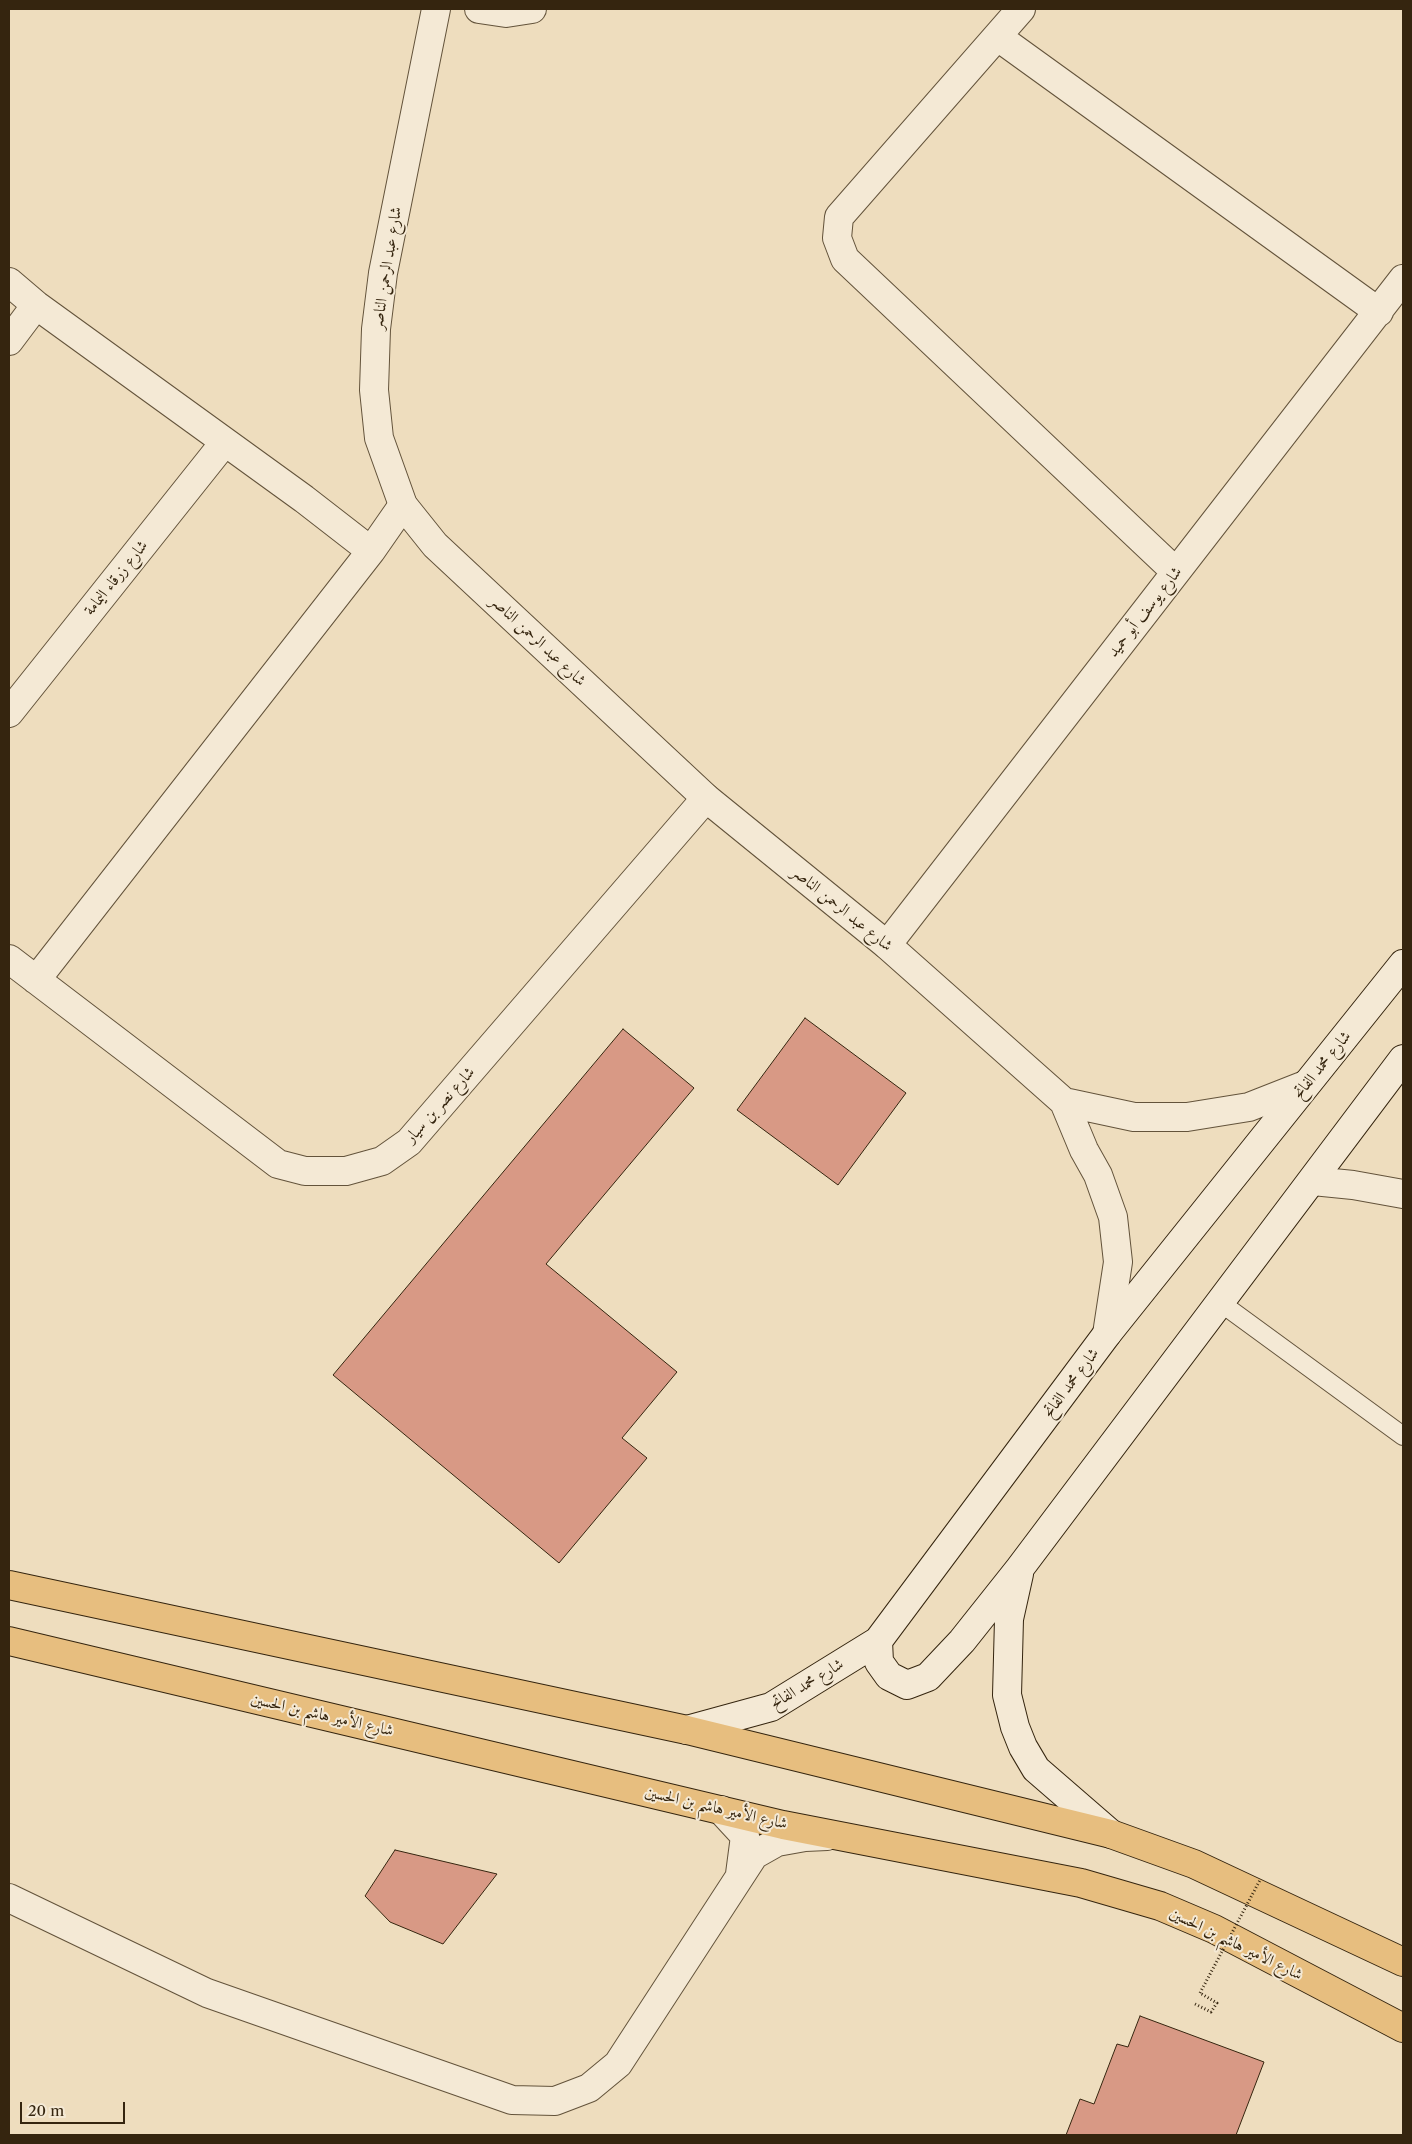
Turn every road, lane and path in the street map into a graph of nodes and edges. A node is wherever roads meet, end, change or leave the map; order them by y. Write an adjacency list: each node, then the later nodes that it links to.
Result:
1 (436, 9): 12 (street, شارع عبد الرحمن الناصر)
2 (479, 9): 3 (street)
3 (532, 9)
4 (1021, 9): 5 (street)
5 (998, 37): 9 (street); 14 (street)
6 (1403, 279): 9 (street, شارع يوسف أبو حميد)
7 (9, 282): 8 (street)
8 (36, 305): 10 (street); 11 (street)
9 (1379, 312): 14 (street, شارع يوسف أبو حميد)
10 (9, 341)
11 (224, 443): 13 (street); 15 (street, شارع زرقاء اليمامة)
12 (403, 505): 13 (street); 16 (street, شارع عبد الرحمن الناصر)
13 (371, 551): 20 (street)
14 (1176, 572): 17 (street, شارع يوسف أبو حميد)
15 (9, 713)
16 (706, 798): 17 (street, شارع عبد الرحمن الناصر); 20 (street, شارع نصر بن سيار)
17 (887, 945): 23 (street, شارع عبد الرحمن الناصر)
18 (9, 959): 20 (street, شارع نصر بن سيار)
19 (1403, 964): 22 (street, شارع محمد الفاتح)
20 (36, 980)
21 (1403, 1059): 24 (street)
22 (1305, 1085): 23 (street, شارع عبد الرحمن الناصر); 27 (street, شارع محمد الفاتح)
23 (1064, 1102): 27 (street, شارع عبد الرحمن الناصر)
24 (1313, 1181): 25 (street); 26 (street)
25 (1403, 1194)
26 (1220, 1303): 28 (lane); 29 (street)
27 (1107, 1334): 32 (street, شارع محمد الفاتح)
28 (1403, 1436)
29 (1020, 1568): 32 (street); 35 (street)
30 (9, 1585): 33 (highway)
31 (9, 1641): 34 (highway, شارع الأمير هاشم بن الحسين)
32 (878, 1641): 33 (street, شارع محمد الفاتح)
33 (687, 1730): 35 (highway)
34 (721, 1810): 36 (highway, شارع الأمير هاشم بن الحسين); 37 (street)
35 (1111, 1834): 40 (highway)
36 (840, 1836): 37 (street); 42 (highway, شارع الأمير هاشم بن الحسين)
37 (740, 1876): 39 (street)
38 (1260, 1880): 41 (path, bridge)
39 (9, 1898)
40 (1403, 1962)
41 (1195, 2004)
42 (1403, 2028)

